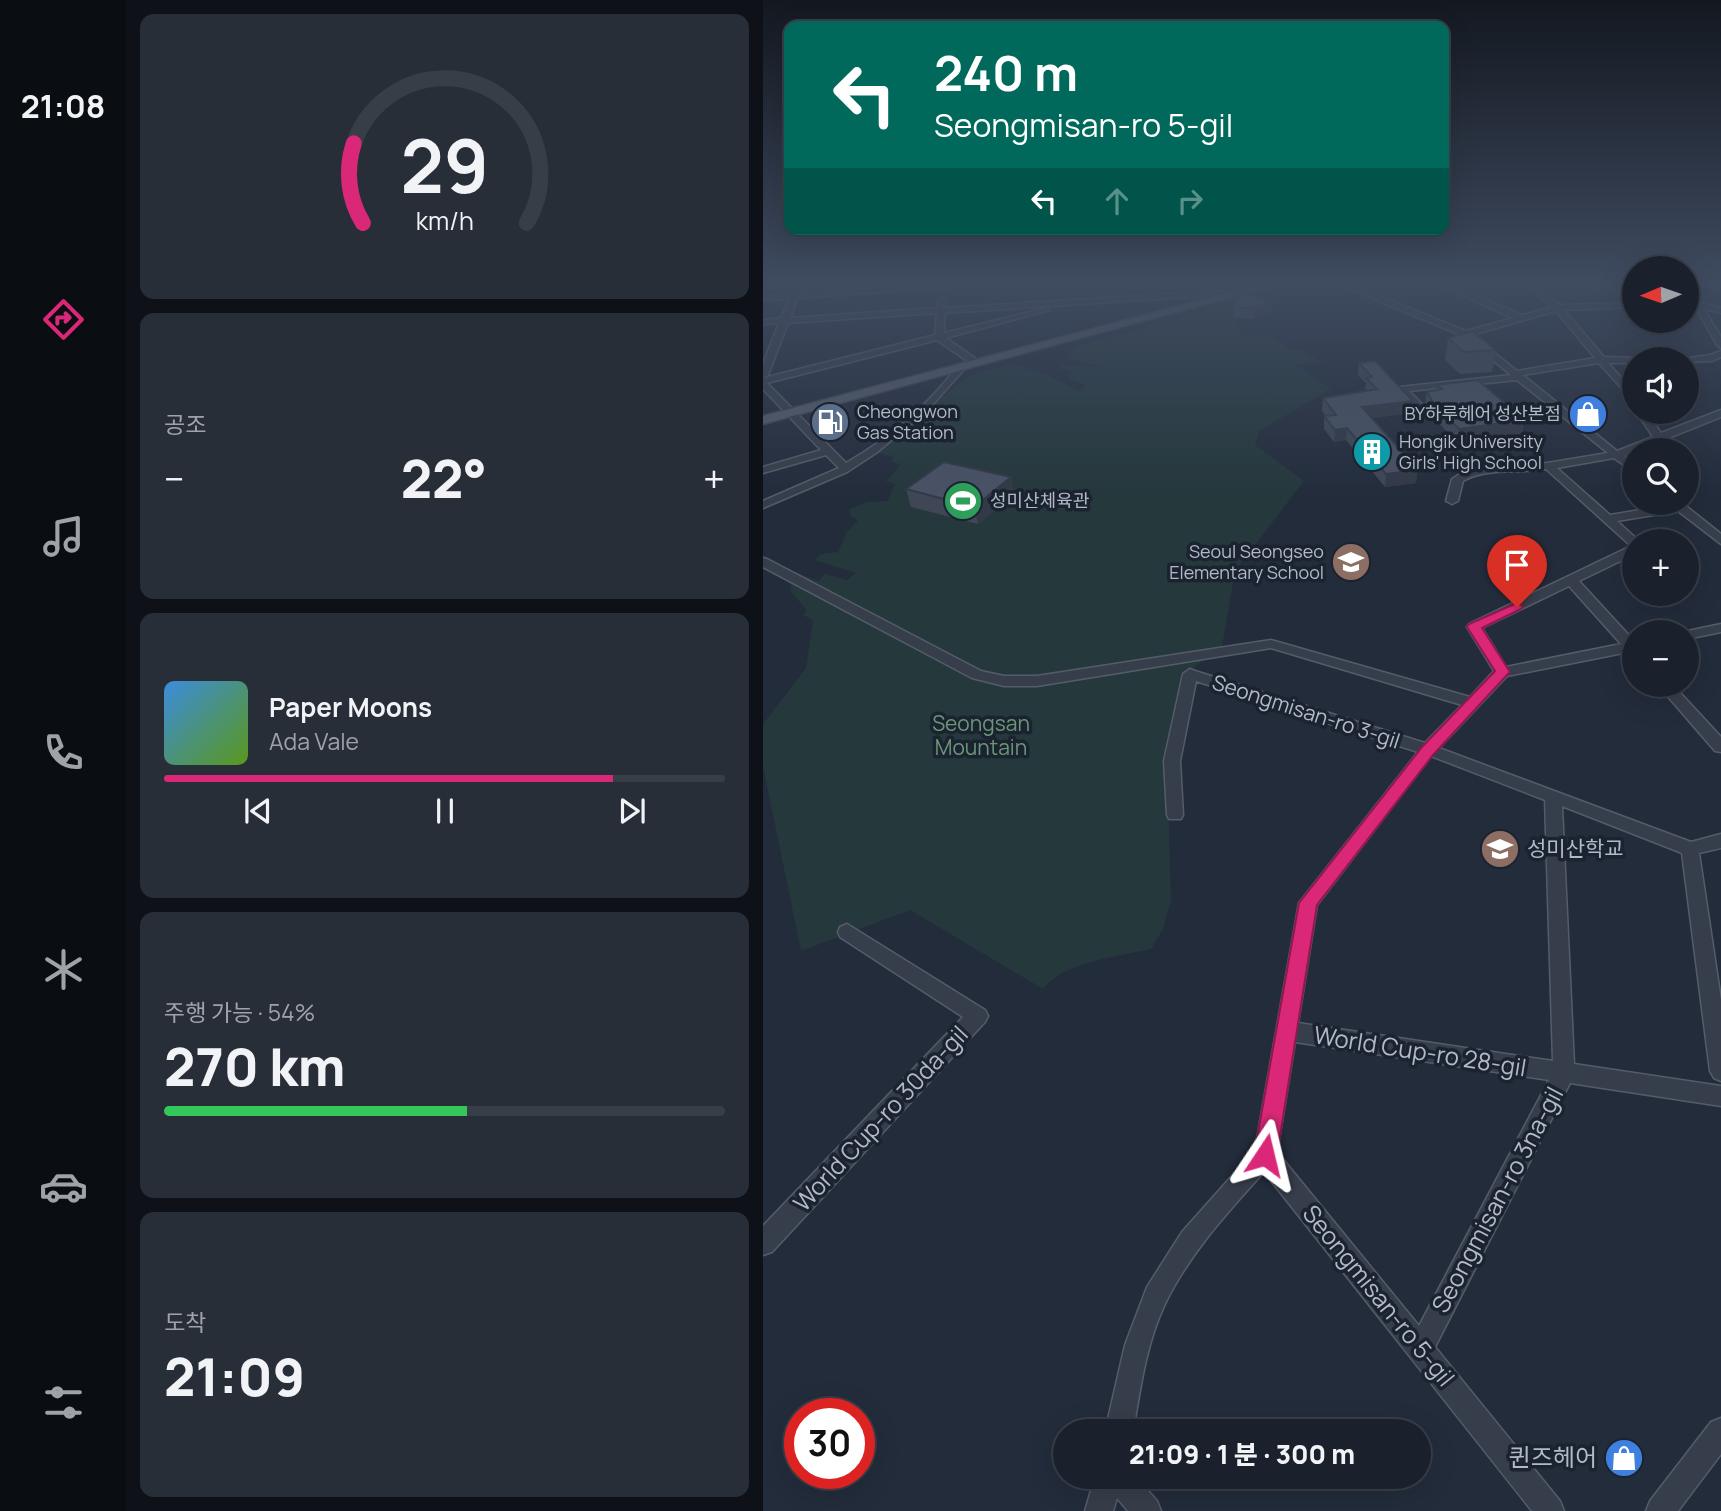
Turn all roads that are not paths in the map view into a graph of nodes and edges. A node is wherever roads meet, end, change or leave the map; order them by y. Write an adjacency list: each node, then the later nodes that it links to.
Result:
1 (771, 355): 13 (street)
2 (871, 355): 15 (street)
3 (964, 355): 11 (street)
4 (1008, 355): 11 (main road)
5 (1491, 355): 14 (street)
6 (1594, 355): 9 (street)
7 (1720, 355): 8 (street)
8 (1699, 358)
9 (1599, 360): 10 (street); 14 (street); 16 (street)
10 (1622, 360)
11 (976, 363): 12 (main road)
12 (961, 367): 18 (main road); 30 (street)
13 (763, 375)
14 (1517, 376): 17 (street); 27 (street)
15 (763, 382): 18 (street)
16 (1622, 386)
17 (1421, 408)
18 (792, 413): 21 (main road); 25 (street)
19 (1721, 413): 20 (street)
20 (1706, 419): 23 (street); 24 (street)
21 (763, 420)
22 (1650, 424): 24 (street)
23 (1718, 426)
24 (1659, 438)
25 (829, 451): 30 (street); 31 (street)
26 (1622, 453): 27 (street)
27 (1616, 455): 28 (street); 29 (street)
28 (1622, 460)
29 (1549, 466): 32 (street); 36 (street)
30 (845, 468): 33 (street)
31 (763, 470)
32 (1453, 501)
33 (763, 505)
34 (1628, 515): 36 (street)
35 (1690, 515): 38 (street)
36 (1608, 519): 37 (street)
37 (1622, 532)
38 (1721, 540)
39 (1622, 555): 41 (street)
40 (763, 562): 46 (street)
41 (1571, 580): 44 (street); 47 (street)
42 (1721, 628): 43 (street)
43 (1699, 633)
44 (1622, 636)
45 (1622, 650): 47 (street)
46 (962, 667): 49 (street)
47 (1502, 672): 49 (street)
48 (1676, 697): 50 (street)
49 (1473, 703): 51 (street)
50 (1721, 747)
51 (1427, 751): 52 (street, Seongmisan-ro 3-gil); 53 (street, Seongmisan-ro 3-gil); 57 (street)
52 (1553, 796): 55 (street, Seongmisan-ro 3-gil); 59 (street, Seongmisan-ro 3na-gil)
53 (1175, 815)
54 (1721, 841): 55 (street)
55 (1689, 849): 58 (street)
56 (847, 932): 62 (street, World Cup-ro 30da-gil)
57 (1286, 1031): 59 (street, World Cup-ro 28-gil); 61 (street)
58 (1721, 1071)
59 (1564, 1074): 60 (street, World Cup-ro 28-gil); 63 (street, Seongmisan-ro 3na-gil)
60 (1721, 1096)
61 (1265, 1155): 63 (street, Seongmisan-ro 5-gil); 64 (street)
62 (763, 1243)
63 (1420, 1350): 70 (street, Seongmisan-ro 5-gil)
64 (1122, 1419)
65 (1721, 1432): 71 (street)
66 (1105, 1489): 68 (street)
67 (1128, 1489): 69 (street)
68 (1099, 1511)
69 (1147, 1511)
70 (1551, 1511)
71 (1660, 1511)

